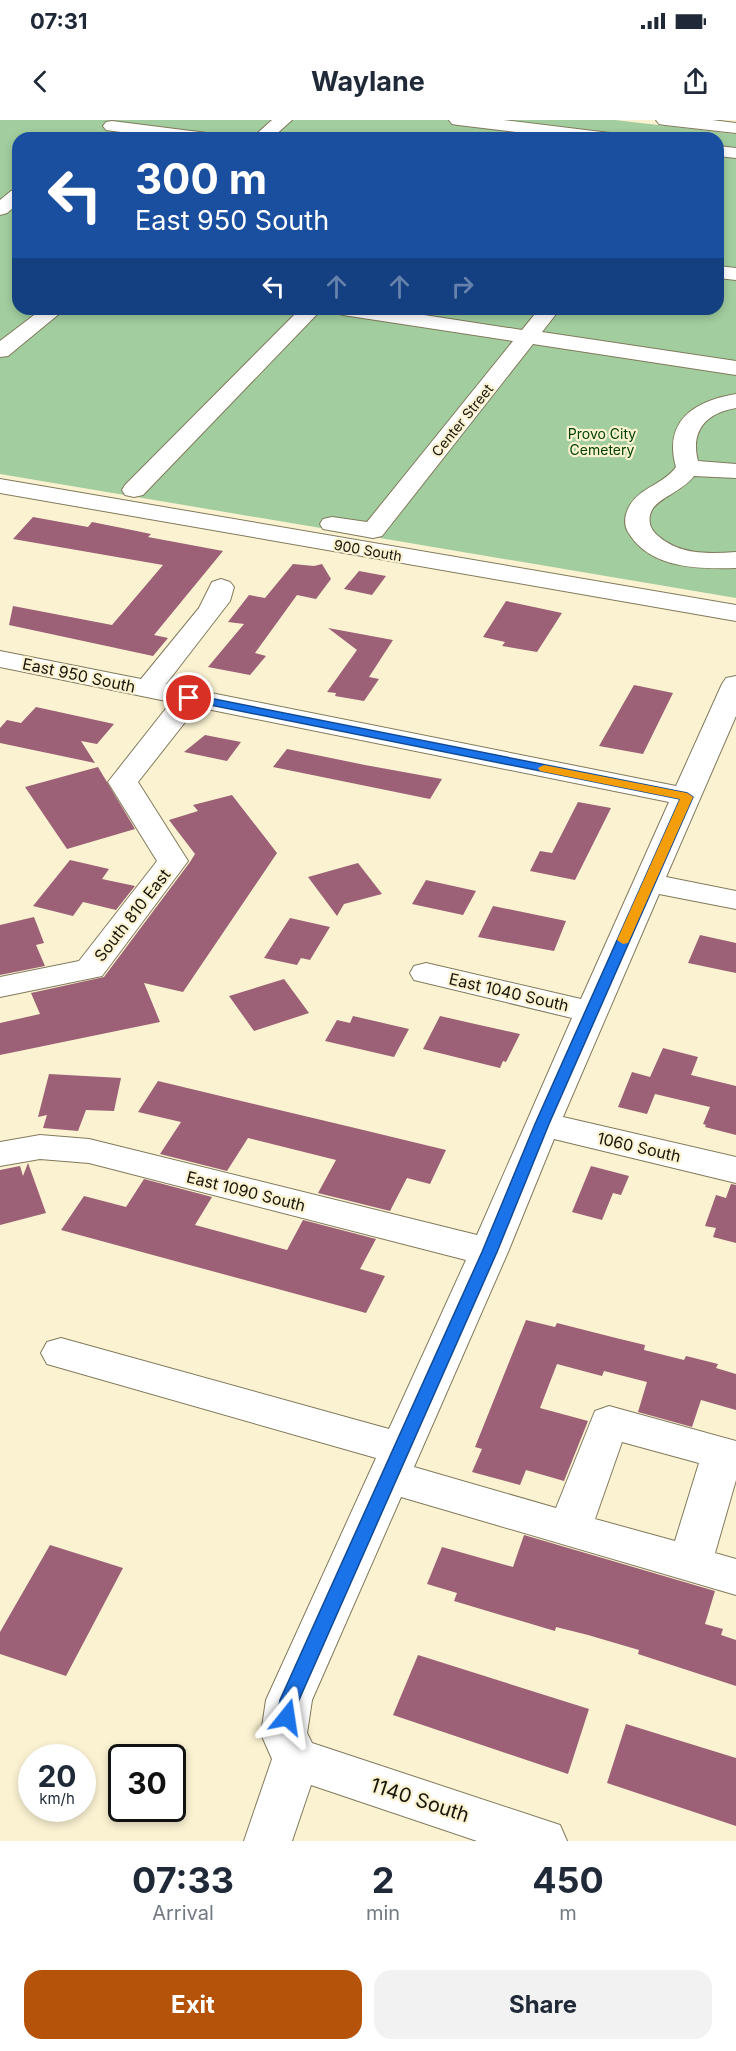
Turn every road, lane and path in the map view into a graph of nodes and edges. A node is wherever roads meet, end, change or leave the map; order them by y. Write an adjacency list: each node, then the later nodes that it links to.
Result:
1 (283, 120): 8 (street)
2 (458, 120): 5 (street)
3 (665, 120): 6 (street)
4 (115, 123): 7 (street)
5 (496, 124): 9 (street); 10 (street)
6 (736, 128)
7 (170, 132)
8 (268, 132)
9 (488, 132)
10 (561, 132)
11 (12, 200): 12 (street)
12 (0, 209)
13 (47, 315): 18 (street)
14 (306, 315): 27 (street)
15 (383, 315): 19 (street)
16 (545, 315): 19 (street, Center Street)
17 (0, 322): 18 (street)
18 (31, 327): 20 (street)
19 (528, 337): 21 (street); 27 (street, Center Street)
20 (0, 351)
21 (736, 369)
22 (736, 401): 24 (street)
23 (0, 466): 27 (street)
24 (688, 468): 25 (street); 28 (street)
25 (736, 471)
26 (0, 486): 30 (street, 900 South)
27 (134, 489)
28 (736, 560)
29 (221, 587): 33 (street)
30 (736, 613)
31 (0, 659): 33 (street, East 950 South)
32 (736, 684): 35 (street)
33 (147, 689): 34 (street, East 950 South)
34 (189, 698): 35 (street, East 950 South); 39 (street, South 810 East)
35 (687, 797): 36 (street)
36 (648, 883): 37 (street); 40 (street)
37 (736, 900)
38 (426, 973): 40 (street, East 1040 South)
39 (0, 987)
40 (592, 1012): 41 (street)
41 (542, 1124): 43 (street, 1060 South); 44 (street)
42 (0, 1154): 44 (street, East 1090 South)
43 (736, 1170)
44 (489, 1252): 46 (street)
45 (61, 1353): 46 (street)
46 (395, 1463): 47 (street); 50 (street)
47 (570, 1529): 48 (street); 48 (street)
48 (690, 1563): 49 (street)
49 (736, 1577)
50 (296, 1759): 51 (street); 52 (street, 1140 South)
51 (268, 1841)
52 (543, 1841)

